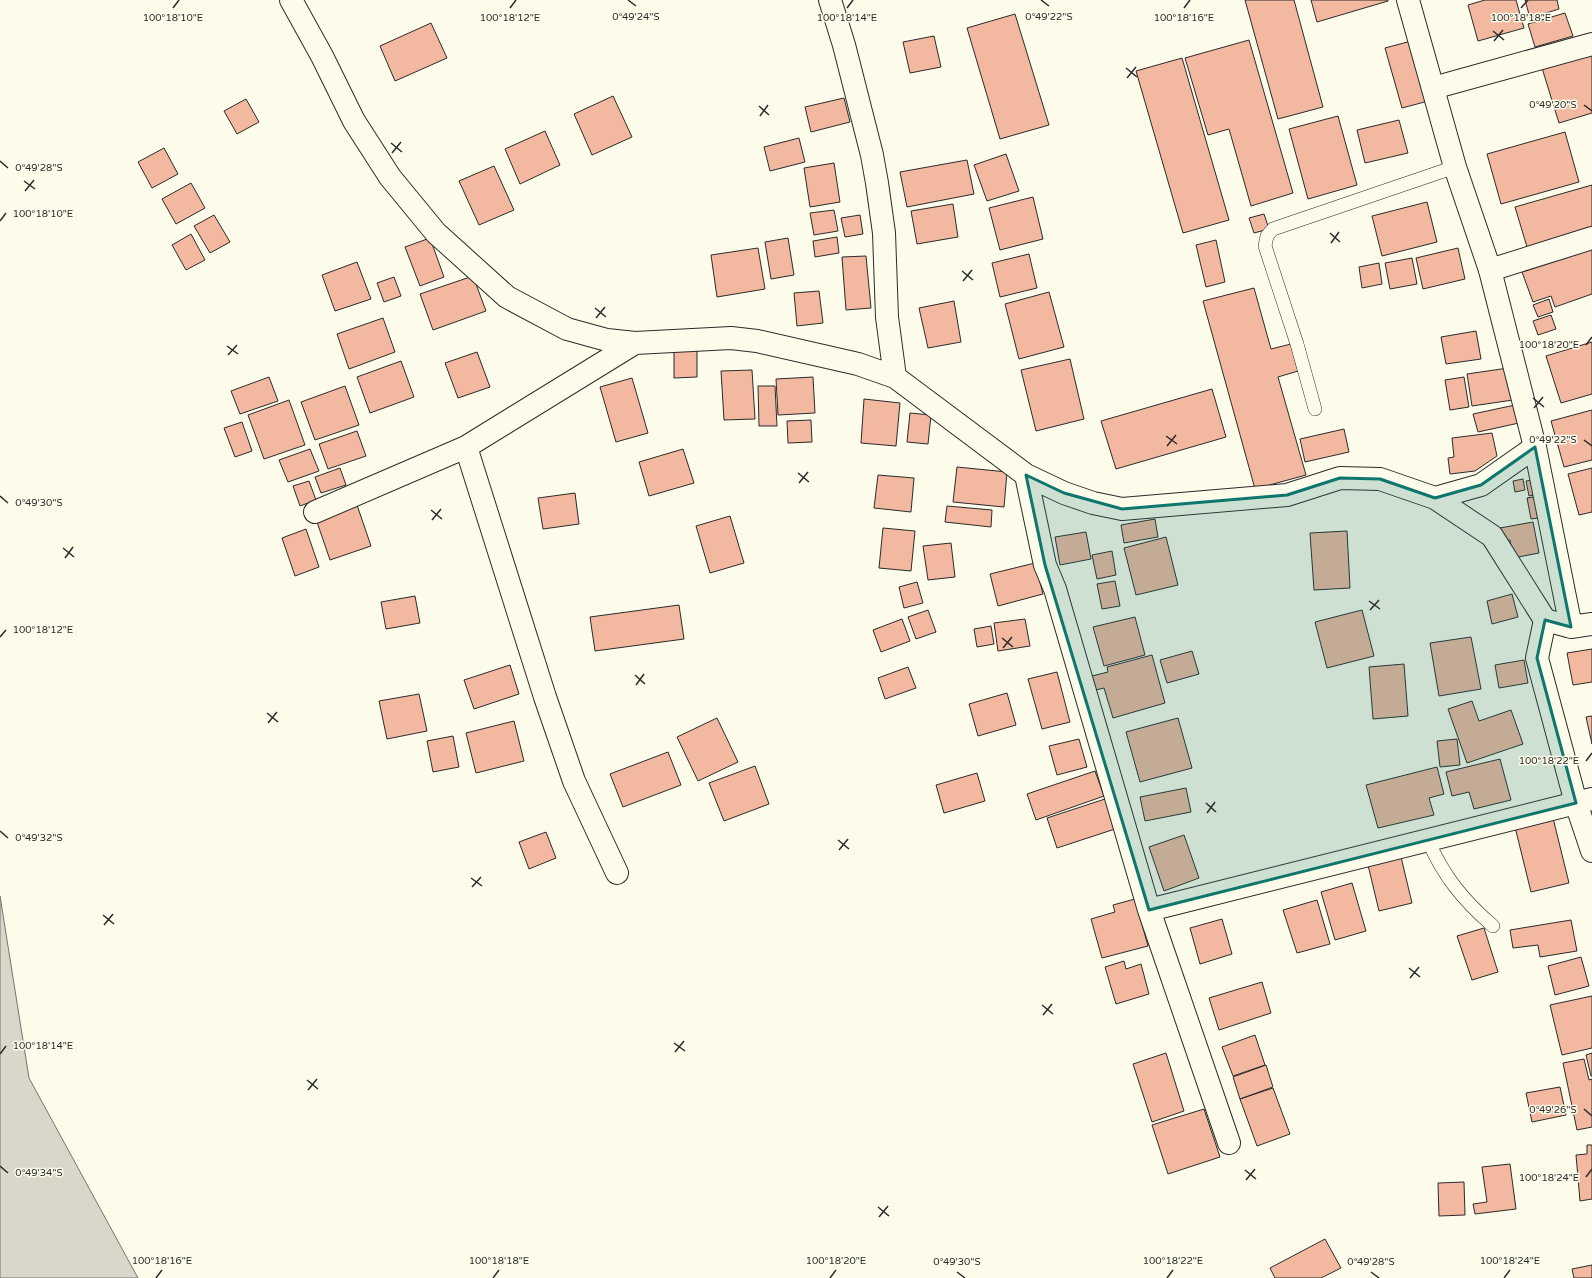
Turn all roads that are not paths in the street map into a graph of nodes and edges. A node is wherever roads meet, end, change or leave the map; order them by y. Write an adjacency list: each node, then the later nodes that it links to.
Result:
1 (291, 0): 9 (street)
2 (830, 0): 10 (street)
3 (1408, 0): 5 (street)
4 (1592, 44): 5 (street)
5 (1433, 88): 6 (street)
6 (1455, 167): 8 (street); 11 (lane)
7 (1592, 238): 8 (street)
8 (1490, 270): 13 (street)
9 (635, 343): 10 (street); 12 (street)
10 (895, 377): 14 (street)
11 (1315, 409)
12 (466, 446): 16 (street); 22 (street)
13 (1535, 447): 15 (street); 18 (street)
14 (1026, 475): 15 (street); 23 (street)
15 (1435, 498): 17 (street)
16 (314, 512)
17 (1545, 620): 18 (street); 19 (street)
18 (1582, 625)
19 (1584, 801): 20 (street); 21 (street)
20 (1428, 840): 23 (street); 24 (lane)
21 (1592, 851)
22 (617, 873)
23 (1149, 910): 25 (street)
24 (1494, 926)
25 (1229, 1143)

